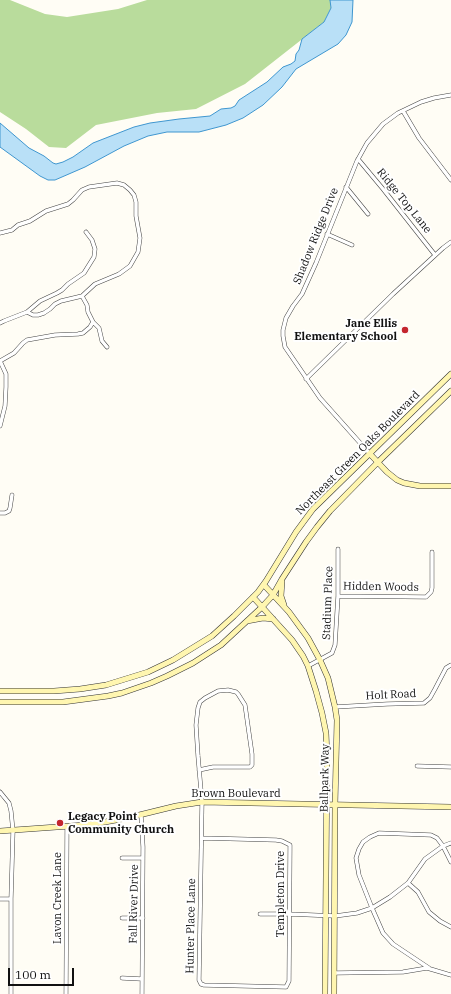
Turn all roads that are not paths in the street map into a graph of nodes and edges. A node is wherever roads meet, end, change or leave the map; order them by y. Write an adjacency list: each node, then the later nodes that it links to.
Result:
1 (451, 95): 2 (street, Shadow Ridge Drive)
2 (403, 111): 3 (street, Shadow Ridge Drive); 4 (street)
3 (358, 159): 5 (street, Shadow Ridge Drive); 12 (street, Ridge Top Lane)
4 (451, 180)
5 (346, 187): 6 (street); 9 (street, Shadow Ridge Drive)
6 (368, 214)
7 (86, 232): 14 (street)
8 (0, 233): 13 (street)
9 (327, 234): 11 (street); 20 (street, Shadow Ridge Drive)
10 (451, 242): 12 (street)
11 (352, 245)
12 (436, 255): 20 (street)
13 (82, 296): 14 (street); 15 (street)
14 (27, 312): 16 (street)
15 (93, 322): 17 (street); 18 (street)
16 (0, 323)
17 (107, 347)
18 (0, 361): 22 (street)
19 (451, 374): 23 (main road, Northeast Green Oaks Boulevard)
20 (306, 378): 23 (street, Shadow Ridge Drive)
21 (451, 391): 24 (main road, Northeast Green Oaks Boulevard)
22 (0, 426)
23 (370, 454): 24 (main road); 31 (main road, Northeast Green Oaks Boulevard)
24 (378, 462): 25 (main road); 30 (main road, Northeast Green Oaks Boulevard)
25 (451, 486)
26 (12, 495): 27 (street)
27 (0, 513)
28 (338, 549): 33 (street, Stadium Place)
29 (432, 552): 33 (street, Hidden Woods)
30 (282, 579): 32 (main road, Northeast Green Oaks Boulevard); 36 (main road)
31 (264, 585): 32 (main road, Ballpark Way); 34 (main road, Northeast Green Oaks Boulevard)
32 (273, 595): 35 (main road, Northeast Green Oaks Boulevard); 36 (main road, Ballpark Way)
33 (338, 596): 39 (street, Stadium Place)
34 (253, 597): 35 (main road, Ballpark Way); 42 (main road, Northeast Green Oaks Boulevard)
35 (262, 607): 37 (main road, Ballpark Way); 38 (main road, Northeast Green Oaks Boulevard)
36 (285, 607): 39 (main road, Ballpark Way)
37 (273, 619): 38 (main road); 41 (main road, Ballpark Way)
38 (246, 621): 43 (main road, Northeast Green Oaks Boulevard)
39 (320, 660): 41 (street, Stadium Place); 44 (main road, Ballpark Way)
40 (451, 665): 44 (street, Holt Road)
41 (308, 666): 50 (main road, Ballpark Way)
42 (0, 691)
43 (0, 702)
44 (335, 708): 51 (main road, Ballpark Way)
45 (417, 766): 46 (street)
46 (451, 767)
47 (199, 770): 47 (street, Hunter Place Lane); 49 (street, Hunter Place Lane)
48 (0, 792): 56 (street)
49 (202, 802): 50 (main road, Brown Boulevard); 53 (main road, Brown Boulevard); 57 (street, Hunter Place Lane)
50 (327, 805): 51 (main road, Brown Boulevard); 69 (main road, Ballpark Way)
51 (335, 805): 52 (main road, Brown Boulevard); 70 (main road, Ballpark Way)
52 (451, 807)
53 (141, 815): 54 (main road, Brown Boulevard); 61 (street, Fall River Drive)
54 (67, 826): 56 (main road, Brown Boulevard); 81 (street, Lavon Creek Lane)
55 (0, 831): 56 (main road, Brown Boulevard)
56 (13, 831): 65 (street)
57 (202, 838): 68 (street, Templeton Drive); 79 (street, Hunter Place Lane)
58 (451, 843): 59 (street)
59 (443, 846): 62 (street); 63 (street); 66 (street)
60 (122, 858): 61 (street)
61 (143, 858): 72 (street, Fall River Drive)
62 (451, 862)
63 (408, 882): 66 (street); 73 (street)
64 (0, 898): 65 (street)
65 (11, 899): 80 (street)
66 (372, 908): 70 (street); 74 (street)
67 (260, 914): 68 (street)
68 (290, 914): 69 (street); 79 (street, Templeton Drive)
69 (325, 916): 70 (street); 83 (main road, Ballpark Way)
70 (335, 916): 75 (main road, Ballpark Way)
71 (122, 918): 72 (street)
72 (143, 918): 78 (street, Fall River Drive)
73 (451, 927)
74 (429, 968): 75 (street); 76 (street)
75 (334, 973): 84 (main road, Ballpark Way)
76 (451, 974)
77 (122, 978): 78 (street)
78 (142, 979): 82 (street, Fall River Drive)
79 (288, 984)
80 (11, 994)
81 (66, 994)
82 (142, 994)
83 (325, 994)
84 (334, 994)

